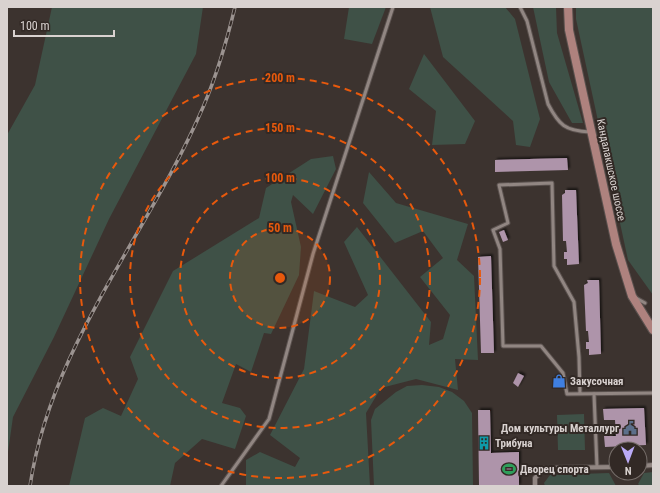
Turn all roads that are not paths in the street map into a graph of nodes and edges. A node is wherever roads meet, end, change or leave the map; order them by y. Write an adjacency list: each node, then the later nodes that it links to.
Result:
1 (394, 7): 13 (lane)
2 (520, 7): 4 (lane)
3 (568, 7): 4 (main road, Кандалакшское шоссе)
4 (592, 132): 5 (main road, Кандалакшское шоссе)
5 (632, 296): 6 (lane); 7 (main road, Кандалакшское шоссе)
6 (645, 303)
7 (653, 330)
8 (653, 393): 10 (lane)
9 (580, 394): 9 (lane); 10 (lane)
10 (594, 394): 12 (lane)
11 (608, 466): 12 (street)
12 (596, 467): 14 (street)
13 (220, 486)
14 (535, 486)

